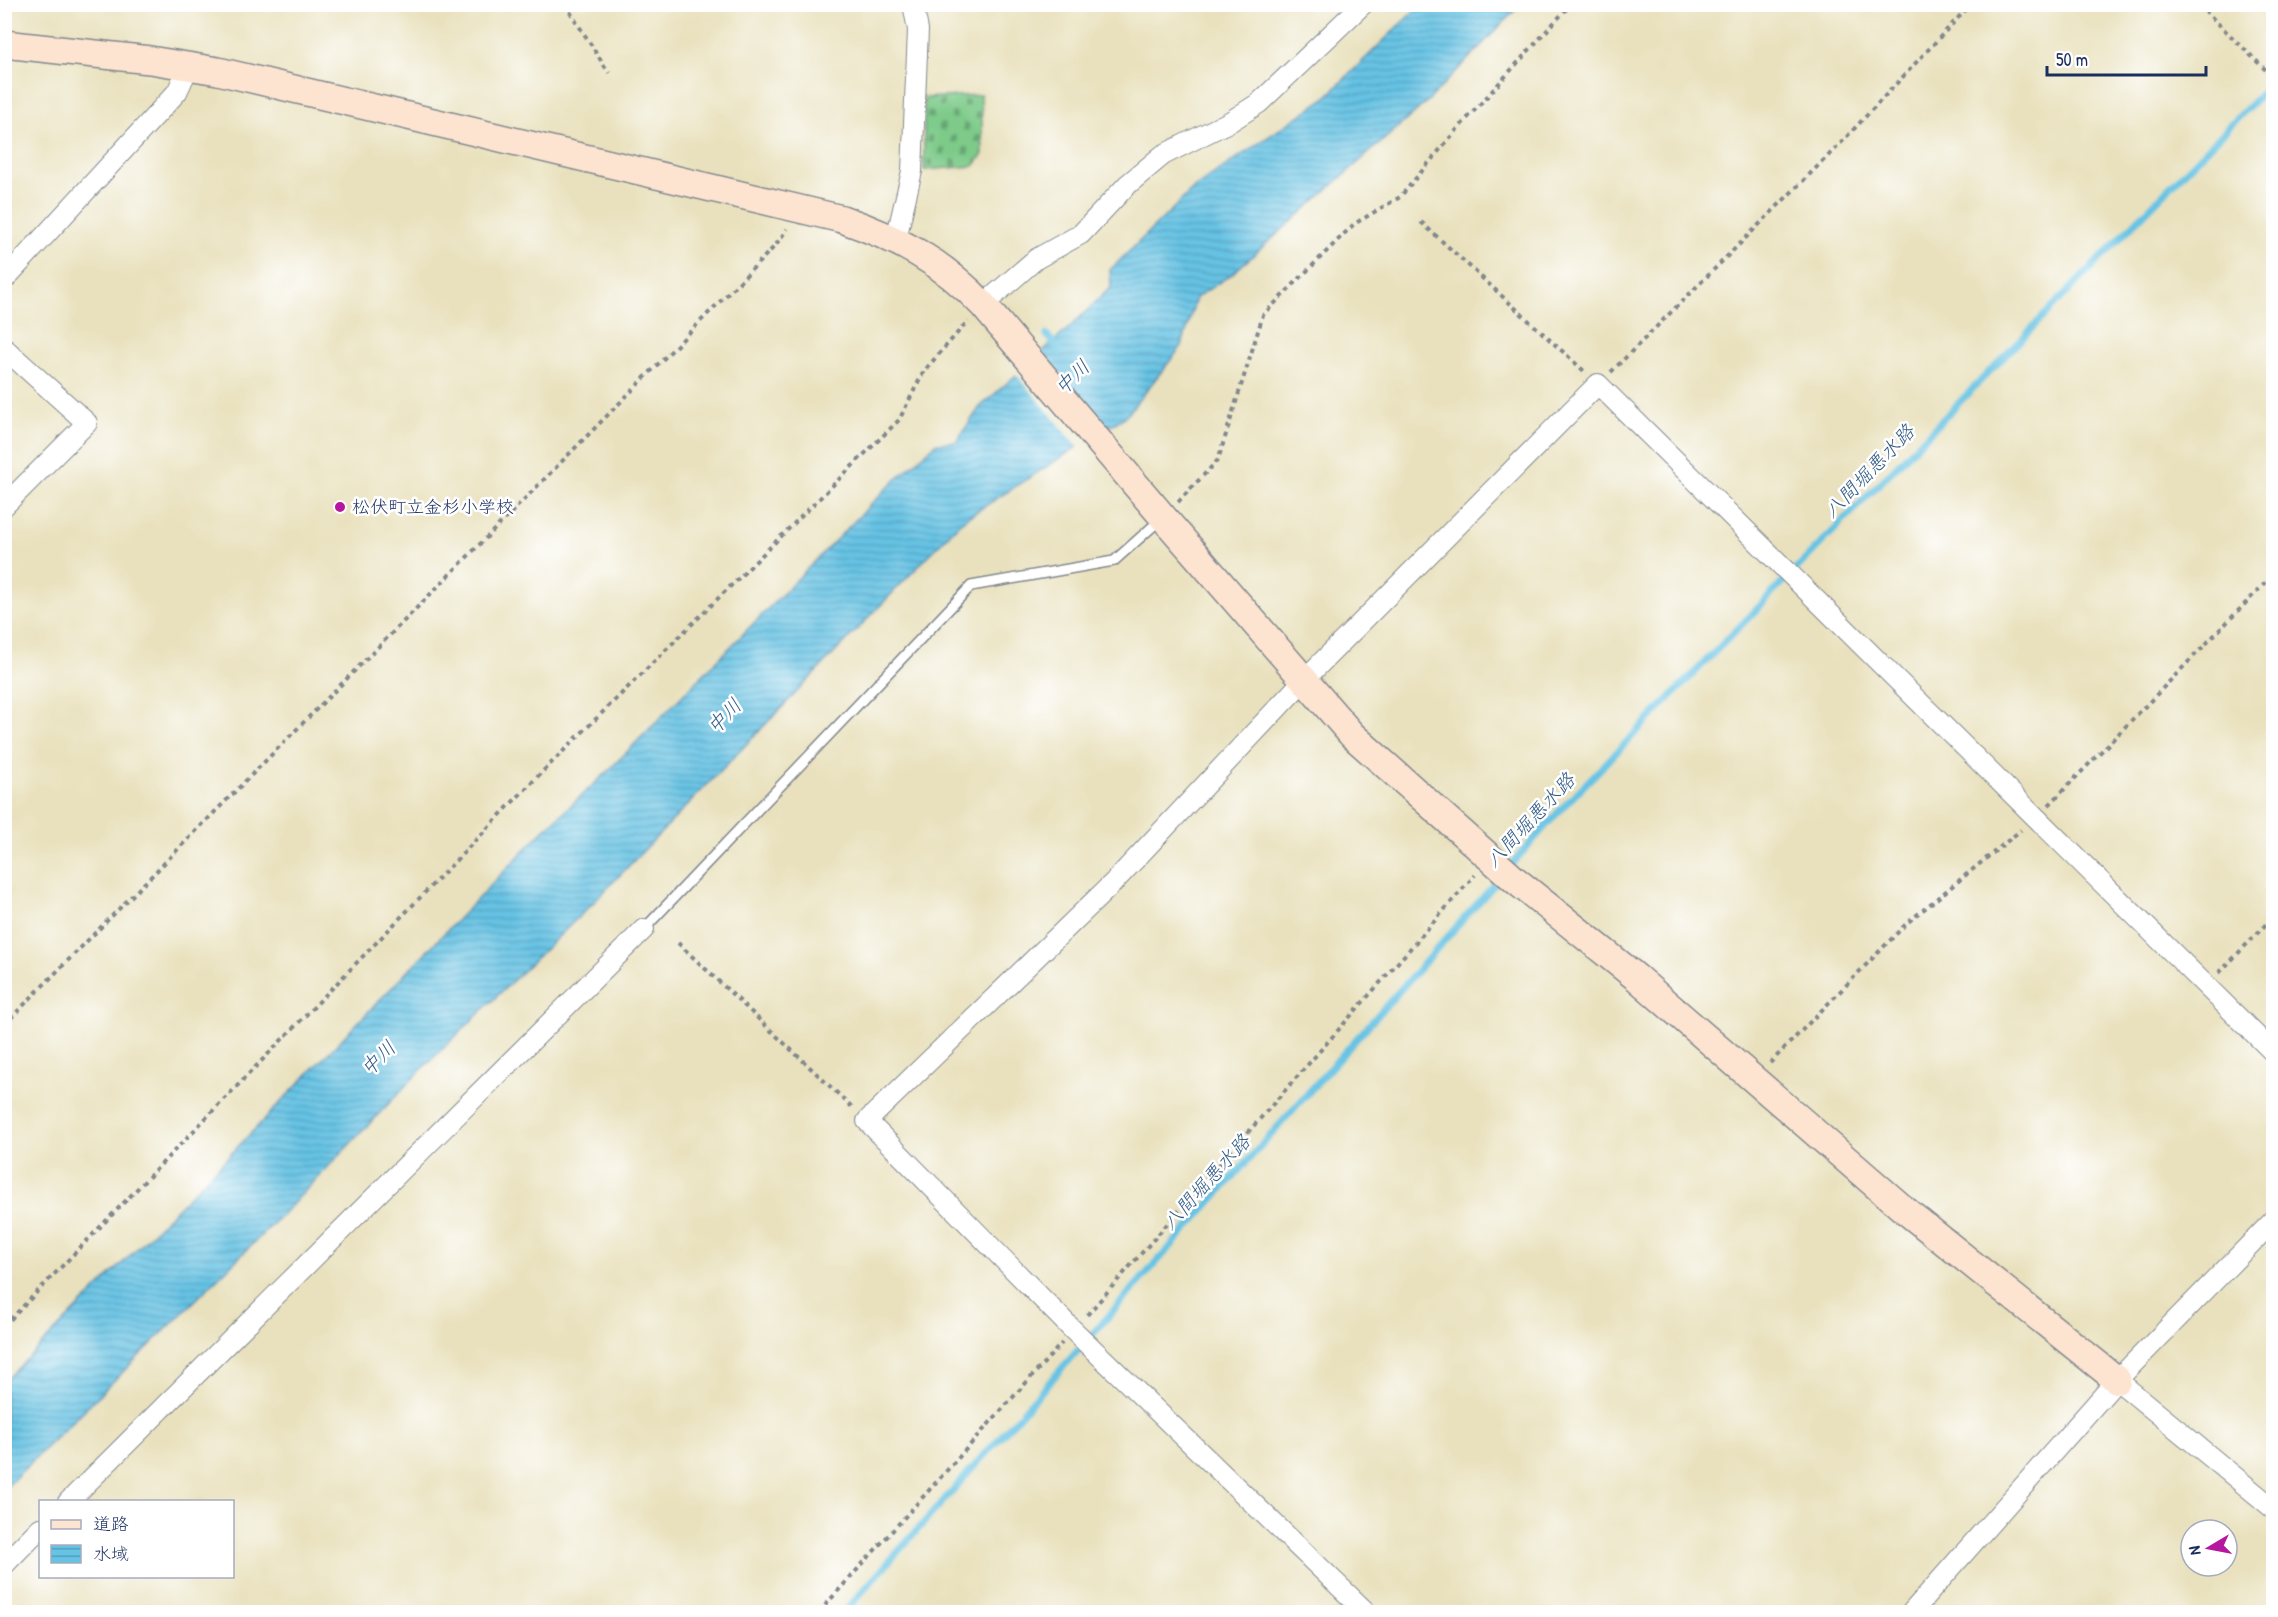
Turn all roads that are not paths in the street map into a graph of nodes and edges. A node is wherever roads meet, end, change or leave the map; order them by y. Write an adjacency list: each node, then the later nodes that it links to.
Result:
1 (913, 4): 5 (street)
2 (1363, 4): 7 (street)
3 (4, 44): 4 (street)
4 (189, 66): 5 (street); 6 (street)
5 (896, 239): 7 (street)
6 (4, 280)
7 (986, 308): 10 (street)
8 (4, 348): 9 (street)
9 (4, 506)
10 (1160, 514): 11 (street); 12 (lane)
11 (1303, 681): 13 (street); 15 (street); 20 (street)
12 (644, 929): 16 (street)
13 (2274, 1053)
14 (2274, 1220): 15 (street)
15 (2117, 1380): 17 (street); 21 (street)
16 (70, 1500)
17 (2274, 1509)
18 (39, 1529): 19 (street)
19 (4, 1565)
20 (1366, 1612)
21 (1912, 1612)

